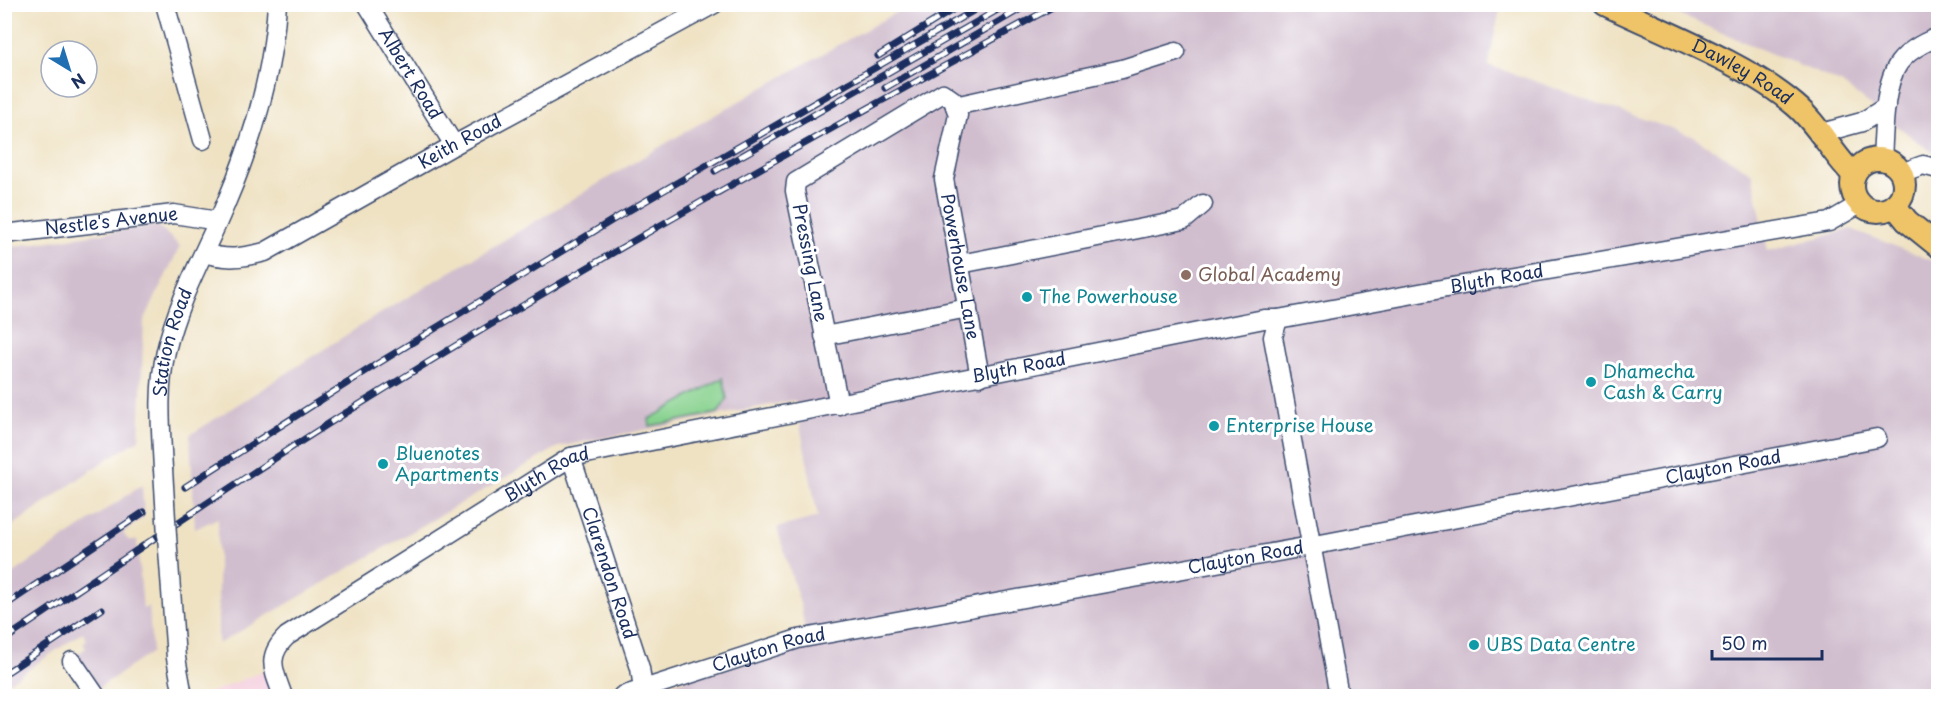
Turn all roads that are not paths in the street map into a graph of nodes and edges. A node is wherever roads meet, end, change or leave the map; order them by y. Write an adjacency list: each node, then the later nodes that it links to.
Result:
1 (165, 4): 11 (street)
2 (277, 4): 20 (street, Station Road)
3 (367, 4): 12 (street, Albert Road)
4 (714, 4): 12 (street, Keith Road)
5 (1605, 4): 10 (main road, Dawley Road)
6 (1938, 37): 9 (street)
7 (1176, 52): 8 (street)
8 (955, 106): 24 (street, Powerhouse Lane); 27 (street, Pressing Lane)
9 (1886, 107): 10 (street); 13 (street)
10 (1818, 134): 16 (main road, Dawley Road)
11 (203, 140)
12 (454, 145): 23 (street, Keith Road)
13 (1882, 159): 15 (main road); 16 (main road)
14 (1938, 169): 15 (street)
15 (1901, 173): 19 (main road)
16 (1854, 175): 18 (main road)
17 (1203, 204): 24 (street)
18 (1860, 204): 19 (main road); 26 (street, Blyth Road)
19 (1894, 205): 22 (main road)
20 (218, 221): 21 (street, Nestle's Avenue); 23 (street, Station Road)
21 (4, 234)
22 (1938, 246)
23 (204, 252): 36 (street, Station Road, bridge)
24 (960, 264): 25 (street, Powerhouse Lane)
25 (968, 308): 27 (street); 28 (street, Powerhouse Lane)
26 (1278, 320): 28 (street, Blyth Road); 32 (street)
27 (825, 336): 29 (street, Pressing Lane)
28 (980, 377): 29 (street, Blyth Road)
29 (839, 405): 31 (street, Blyth Road)
30 (1877, 438): 32 (street, Clayton Road)
31 (571, 457): 34 (street, Clarendon Road); 37 (street, Blyth Road)
32 (1310, 546): 34 (street, Clayton Road); 39 (street)
33 (72, 661): 35 (street)
34 (643, 689): 38 (street, Clayton Road)
35 (96, 696)
36 (183, 696)
37 (284, 696)
38 (622, 696)
39 (1339, 696)

